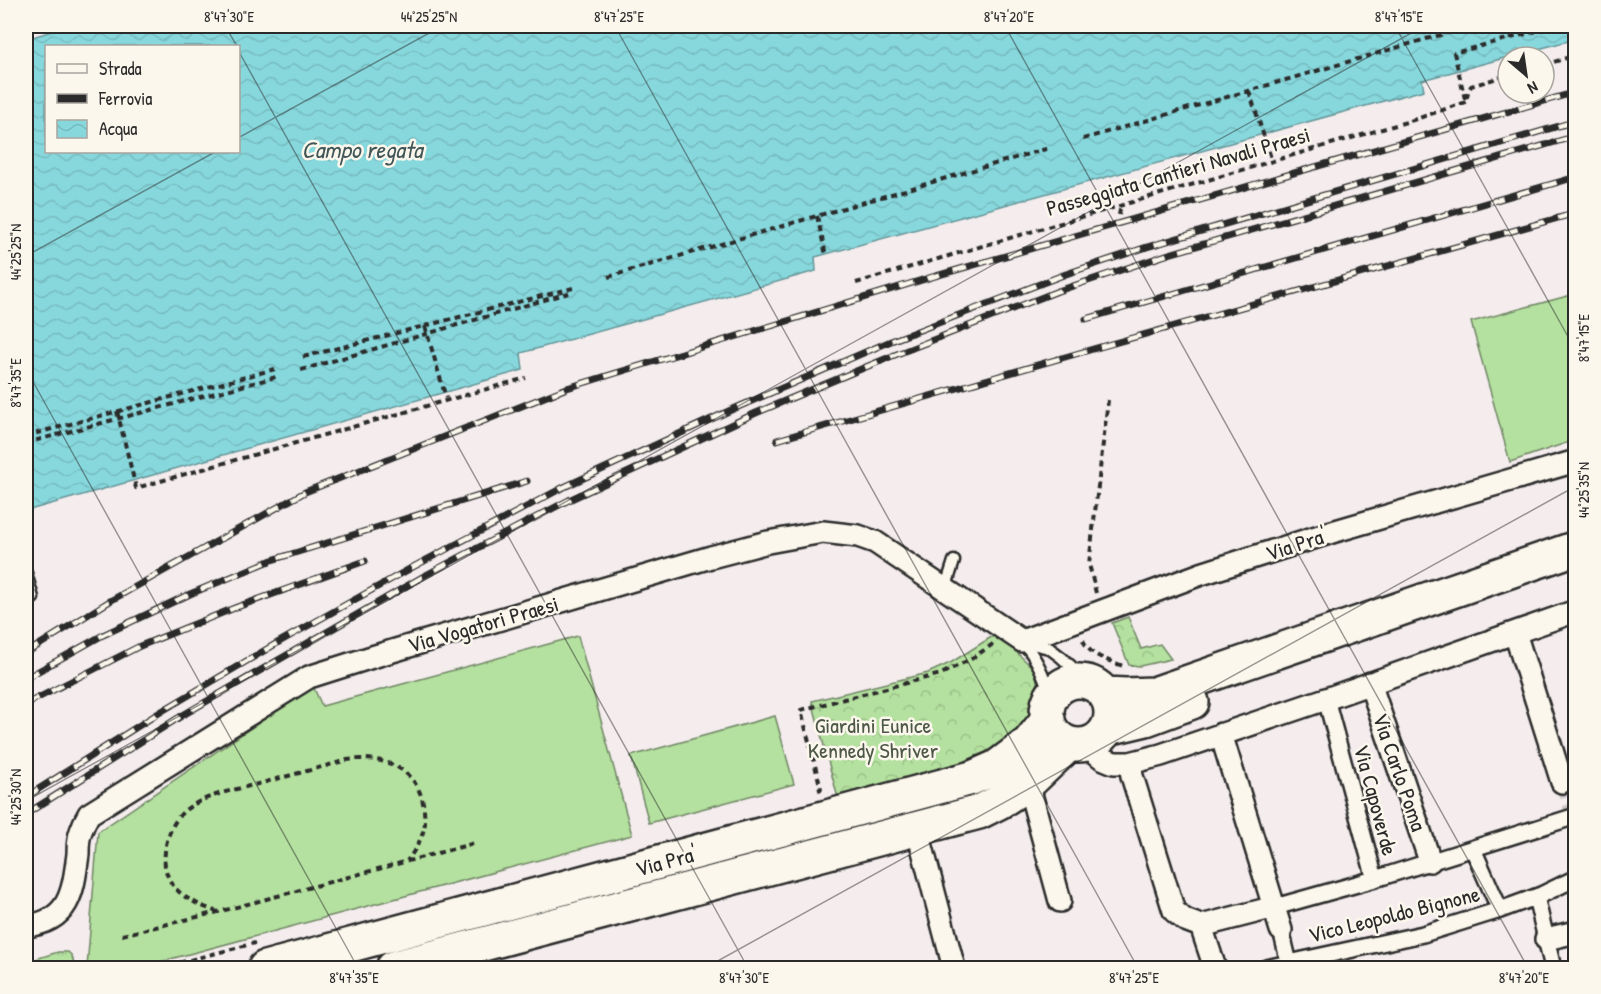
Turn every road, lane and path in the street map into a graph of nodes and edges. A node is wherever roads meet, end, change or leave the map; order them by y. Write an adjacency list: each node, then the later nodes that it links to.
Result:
1 (1471, 26): 6 (path)
2 (1556, 26): 7 (path)
3 (1575, 56): 4 (path)
4 (1556, 62)
5 (1496, 78): 7 (path, Passeggiata Cantieri Navali Praesi)
6 (1249, 91): 8 (path); 10 (path)
7 (1466, 102): 10 (path, Passeggiata Cantieri Navali Praesi)
8 (1083, 139)
9 (1048, 148): 13 (path)
10 (1272, 161): 11 (path, Passeggiata Cantieri Navali Praesi)
11 (1121, 205): 12 (path); 16 (path, Passeggiata Cantieri Navali Praesi)
12 (1119, 215)
13 (817, 216): 14 (path); 15 (path)
14 (826, 255)
15 (608, 277)
16 (856, 283)
17 (425, 326): 18 (path); 20 (path); 23 (path)
18 (303, 357)
19 (275, 369): 25 (path)
20 (301, 370)
21 (276, 377): 27 (path)
22 (526, 378): 25 (path)
23 (446, 398)
24 (1108, 400): 35 (path)
25 (117, 411): 26 (path)
26 (26, 435)
27 (26, 443)
28 (1575, 461): 35 (street, Via Pra')
29 (1575, 548): 42 (main road)
30 (954, 561): 33 (lane)
31 (1575, 572): 45 (main road)
32 (26, 573): 34 (lane)
33 (949, 593): 39 (street, Via Vogatori Praesi); 65 (street, Via Vogatori Praesi)
34 (33, 598)
35 (1101, 611): 37 (street, Via Pra')
36 (1575, 611): 38 (street)
37 (1073, 621): 39 (street, Via Pra'); 40 (path)
38 (1515, 633): 41 (street); 49 (street)
39 (1014, 636): 42 (lane); 44 (lane); 51 (path)
40 (1129, 668)
41 (1370, 683): 43 (street); 57 (street, Via Carlo Poma)
42 (1096, 688): 44 (main road); 45 (main road)
43 (1326, 699): 46 (street); 59 (street, Via Capoverde)
44 (1049, 708): 47 (main road); 71 (main road, Via Pra')
45 (1108, 728): 47 (main road)
46 (1221, 734): 48 (street); 61 (street)
47 (1075, 744): 48 (street); 50 (main road, Via Pra')
48 (1130, 763): 66 (street)
49 (1562, 782)
50 (1028, 783): 53 (main road, Via Pra'); 62 (street)
51 (810, 792)
52 (1575, 816): 55 (street)
53 (917, 828): 74 (main road, Via Pra'); 75 (street)
54 (475, 843): 56 (path)
55 (1473, 849): 57 (street); 63 (street)
56 (407, 861): 64 (path); 64 (path)
57 (1430, 861): 59 (street)
58 (1575, 878): 60 (street, Vico Leopoldo Bignone)
59 (1375, 879): 61 (street)
60 (1536, 897): 63 (street, Vico Leopoldo Bignone); 70 (street)
61 (1271, 898): 66 (street); 67 (street)
62 (1060, 901)
63 (1500, 910): 72 (street, Vico Leopoldo Bignone)
64 (218, 912): 69 (path)
65 (26, 926)
66 (1201, 926): 76 (street)
67 (1281, 930): 72 (street)
68 (1575, 933): 70 (street)
69 (122, 935)
70 (1546, 939): 78 (street)
71 (265, 954): 73 (path)
72 (1289, 963): 77 (street, Vico Leopoldo Bignone)
73 (159, 969)
74 (393, 969)
75 (954, 969)
76 (1215, 969)
77 (1266, 969)
78 (1553, 969)

